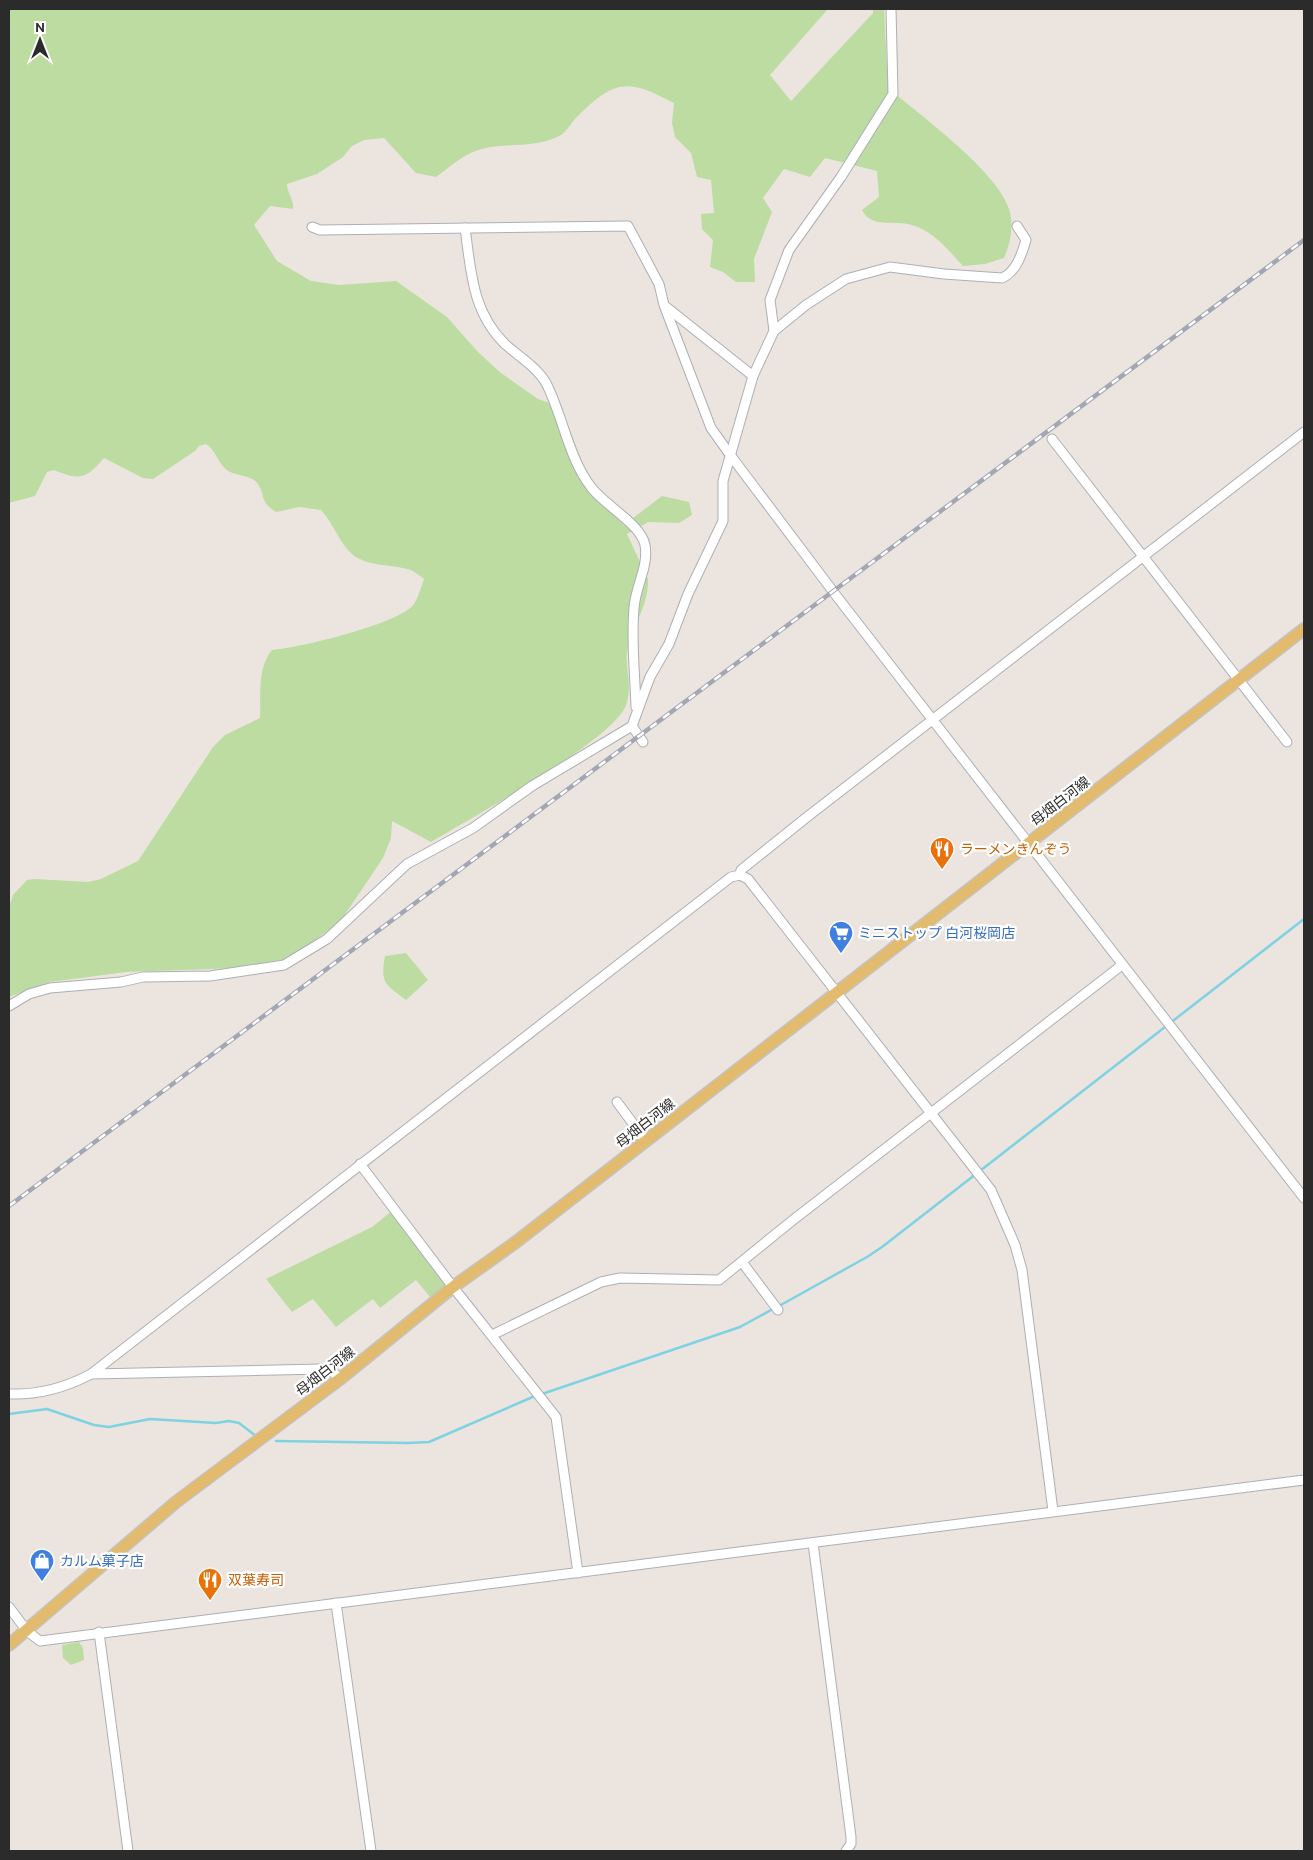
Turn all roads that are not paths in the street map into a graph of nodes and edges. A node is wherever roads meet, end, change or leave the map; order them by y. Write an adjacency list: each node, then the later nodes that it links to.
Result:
1 (892, 9): 6 (street)
2 (1017, 226): 6 (street)
3 (312, 227): 4 (street)
4 (465, 228): 5 (street); 14 (street)
5 (664, 305): 7 (street); 10 (street)
6 (774, 331): 7 (street)
7 (753, 376): 10 (street)
8 (1304, 432): 11 (street)
9 (1052, 439): 11 (street)
10 (731, 456): 14 (street); 15 (street)
11 (1144, 556): 13 (street); 15 (street)
12 (1304, 629): 13 (main road, 母畑白河線)
13 (1239, 680): 18 (street); 19 (main road, 母畑白河線)
14 (636, 712): 16 (street)
15 (934, 720): 19 (street); 20 (street)
16 (632, 726): 17 (street); 23 (street)
17 (643, 742)
18 (1287, 742)
19 (1030, 844): 21 (street); 22 (main road, 母畑白河線)
20 (740, 875): 22 (street); 27 (street)
21 (1122, 965): 25 (street); 28 (street)
22 (836, 994): 25 (street); 26 (main road, 母畑白河線)
23 (9, 1006)
24 (617, 1102): 26 (street)
25 (932, 1115): 29 (street); 37 (street)
26 (646, 1141): 30 (main road, 母畑白河線)
27 (360, 1164): 30 (street); 33 (street)
28 (1304, 1198)
29 (742, 1262): 31 (street); 32 (street)
30 (453, 1287): 32 (street); 34 (main road, 母畑白河線)
31 (778, 1310)
32 (492, 1335): 39 (street)
33 (91, 1374): 34 (street); 35 (street)
34 (340, 1379): 42 (main road, 母畑白河線)
35 (9, 1394)
36 (1304, 1480): 37 (street)
37 (1053, 1511): 38 (street)
38 (813, 1543): 39 (street); 47 (street)
39 (578, 1573): 40 (street)
40 (336, 1603): 43 (street); 46 (street)
41 (9, 1607): 42 (street)
42 (27, 1630): 43 (street); 44 (main road, 母畑白河線)
43 (99, 1632): 45 (street)
44 (9, 1645)
45 (128, 1851)
46 (370, 1851)
47 (846, 1851)

